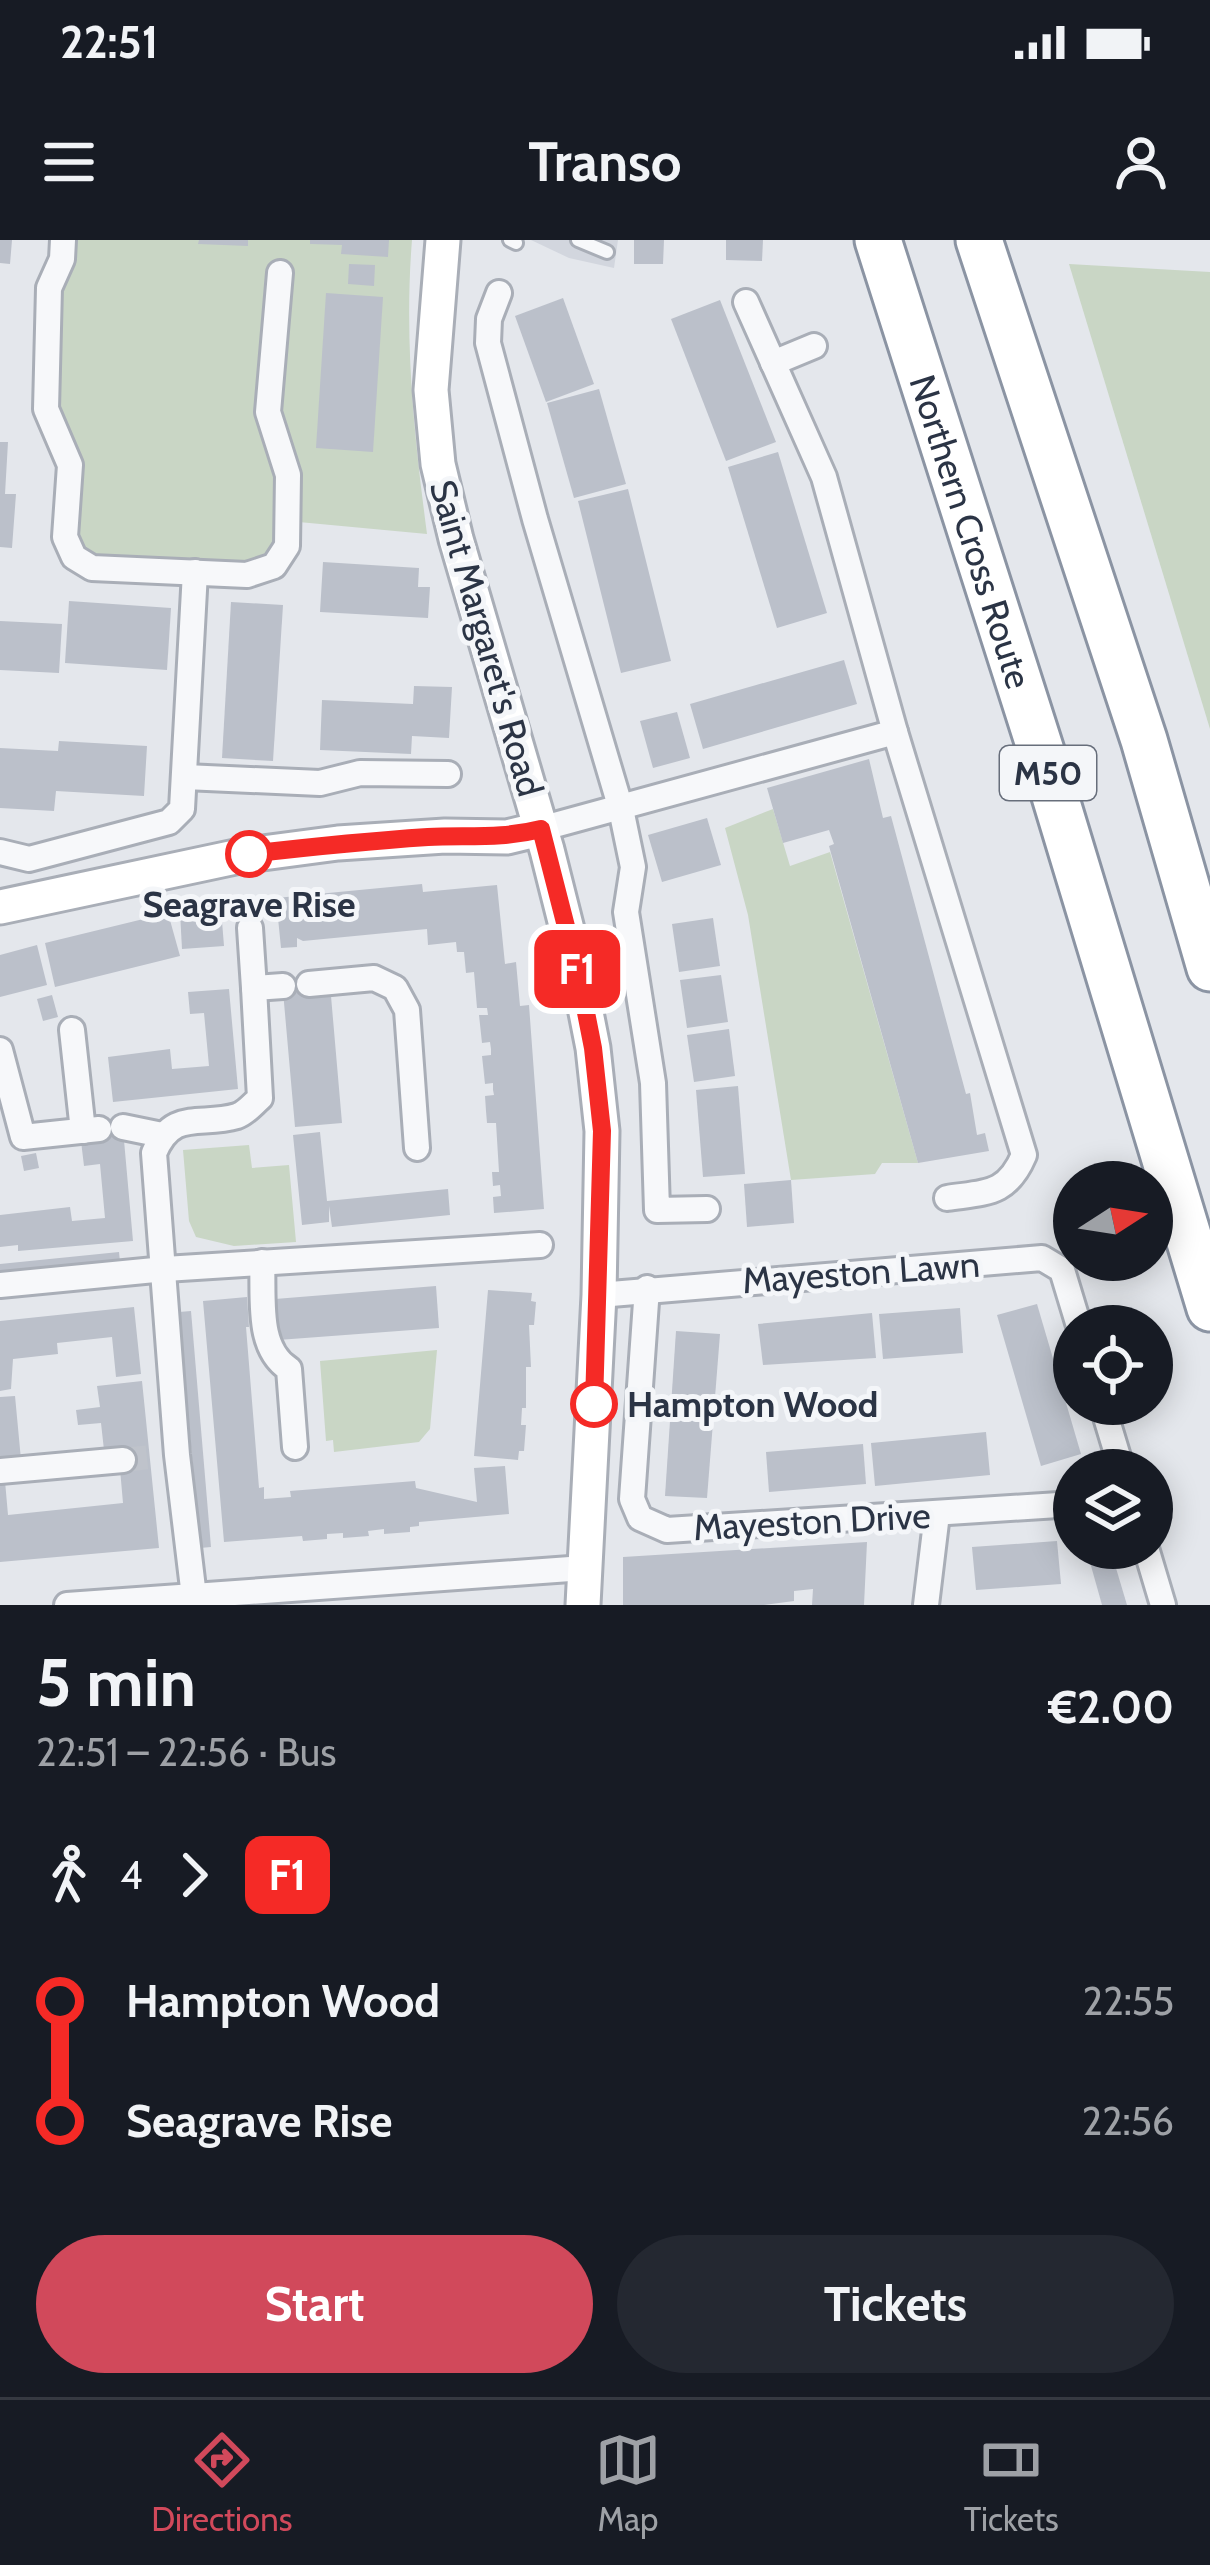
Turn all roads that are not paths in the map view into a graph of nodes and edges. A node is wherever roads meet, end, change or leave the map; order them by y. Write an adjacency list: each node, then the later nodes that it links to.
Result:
1 (63, 240): 12 (street)
2 (443, 240): 17 (main road, Saint Margaret's Road)
3 (578, 240): 6 (lane)
4 (878, 240): 39 (highway, Northern Cross Route / M50)
5 (979, 240): 21 (highway, M50)
6 (607, 252)
7 (280, 273): 12 (street)
8 (499, 293): 16 (street)
9 (746, 302): 11 (street)
10 (814, 346): 11 (street)
11 (773, 363): 13 (street)
12 (195, 572): 15 (street)
13 (896, 732): 16 (street); 30 (street)
14 (448, 775): 15 (street)
15 (185, 777): 18 (street)
16 (621, 809): 17 (street); 31 (street)
17 (541, 829): 19 (main road); 37 (main road, Saint Margaret's Road)
18 (0, 852)
19 (0, 907)
20 (250, 928): 24 (street)
21 (1210, 968)
22 (309, 984): 29 (street)
23 (283, 986): 24 (street)
24 (254, 988): 28 (street)
25 (72, 1030): 27 (street)
26 (0, 1051): 27 (street)
27 (102, 1129): 28 (street)
28 (162, 1135): 34 (street)
29 (417, 1148)
30 (947, 1198)
31 (706, 1209)
32 (540, 1244): 33 (street)
33 (262, 1262): 34 (street); 40 (street)
34 (165, 1269): 35 (street); 41 (street)
35 (0, 1285)
36 (647, 1288): 37 (street, Mayeston Lawn); 38 (street, Mayeston Lawn); 46 (street, Mayeston Drive)
37 (599, 1295): 47 (main road, Saint Margaret's Road)
38 (1073, 1305)
39 (1210, 1308)
40 (295, 1447)
41 (177, 1455): 42 (street); 49 (street)
42 (150, 1457)
43 (123, 1460): 44 (street)
44 (1, 1471)
45 (1053, 1506): 46 (street, Mayeston Drive)
46 (937, 1514): 52 (street)
47 (584, 1568): 49 (street); 51 (main road, Saint Margaret's Road)
48 (1152, 1569): 53 (street)
49 (195, 1600): 50 (street)
50 (67, 1605)
51 (583, 1605)
52 (926, 1605)
53 (1162, 1605)

